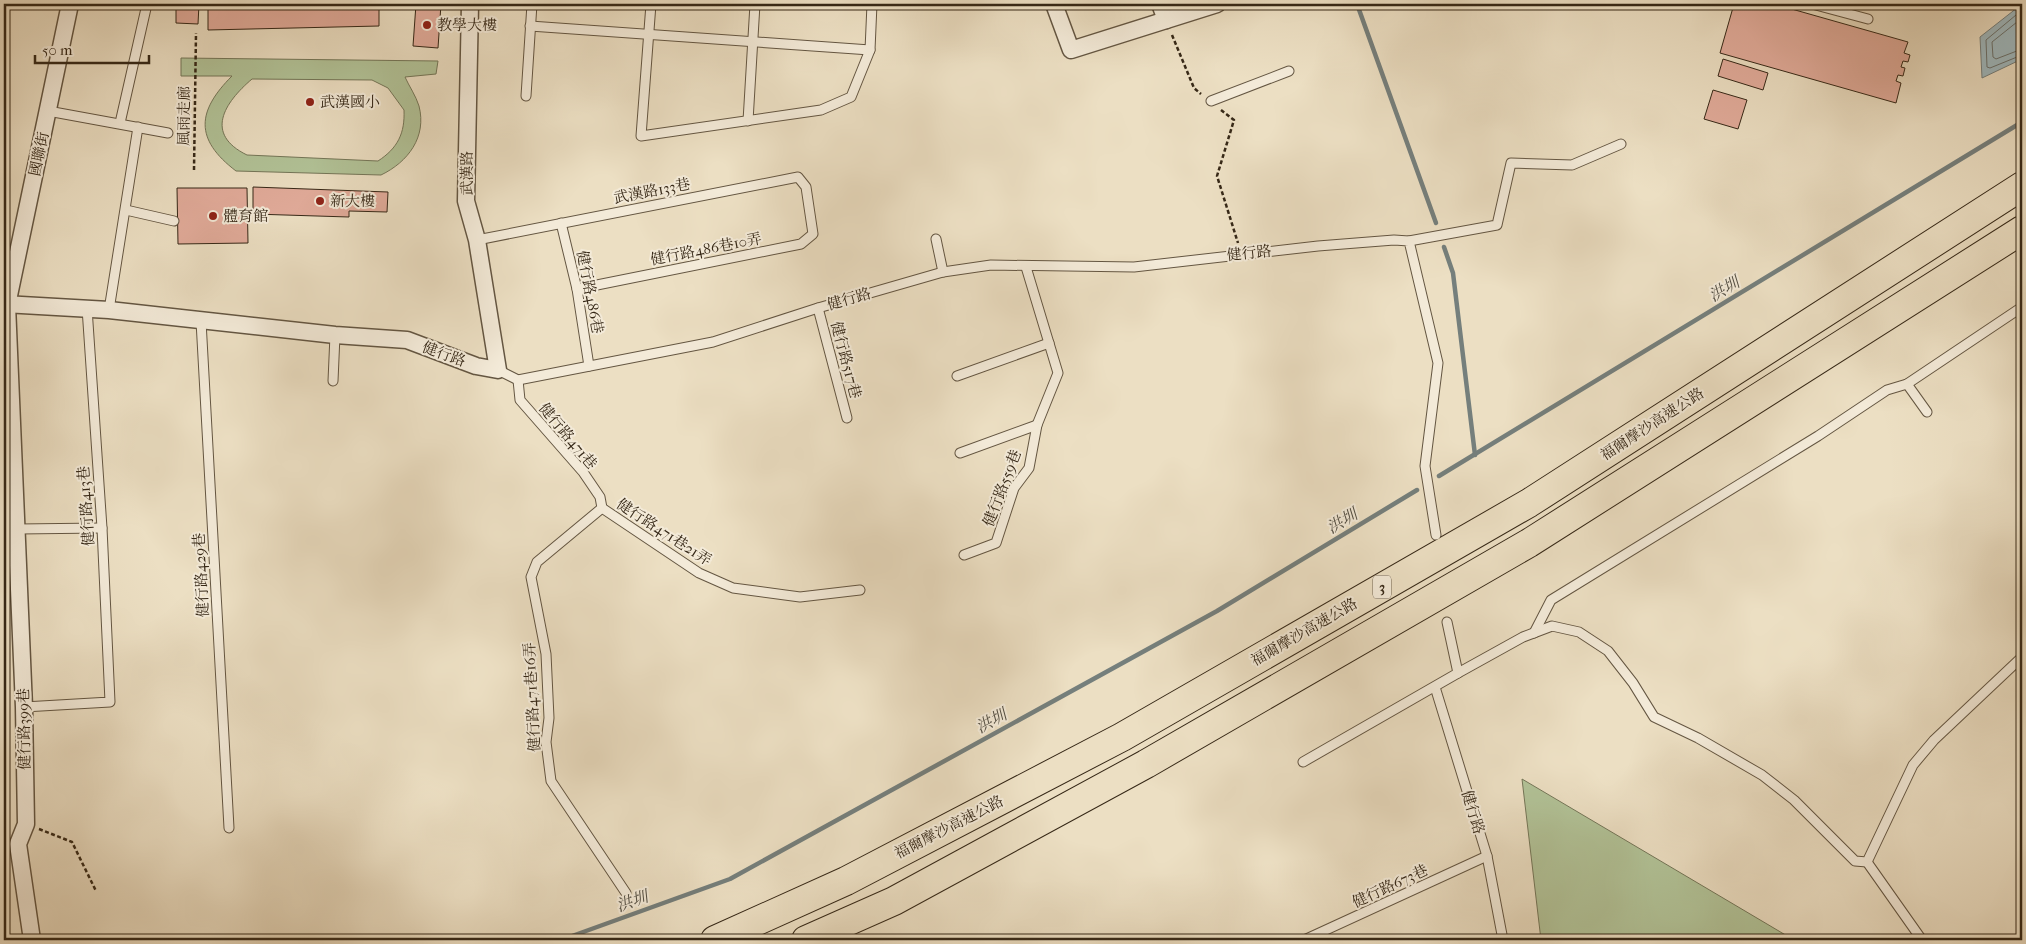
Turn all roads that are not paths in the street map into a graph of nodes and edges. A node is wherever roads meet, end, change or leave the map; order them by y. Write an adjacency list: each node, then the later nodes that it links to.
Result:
1 (70, 4): 21 (street, 國聯街)
2 (147, 4): 23 (lane)
3 (470, 4): 33 (street, 武漢路)
4 (532, 4): 14 (lane)
5 (651, 4): 15 (lane)
6 (755, 4): 16 (lane)
7 (872, 4): 17 (lane)
8 (1054, 4): 13 (street)
9 (1160, 4): 13 (street)
10 (1217, 4): 13 (street)
11 (1812, 4): 12 (lane)
12 (1868, 19)
13 (1166, 20)
14 (530, 26): 15 (lane); 19 (lane)
15 (649, 34): 16 (lane); 22 (lane)
16 (753, 42): 17 (lane); 22 (lane)
17 (870, 50): 22 (lane)
18 (1289, 71): 20 (lane)
19 (526, 96)
20 (1211, 101)
21 (48, 111): 23 (lane); 39 (street, 國聯街)
22 (748, 121)
23 (120, 123): 24 (lane)
24 (138, 127): 25 (lane); 28 (lane)
25 (168, 133)
26 (1621, 144): 35 (lane, 健行路)
27 (2022, 186): 77 (highway, 福爾摩沙高速公路 / 3)
28 (126, 210): 30 (lane); 43 (lane)
29 (810, 211): 31 (lane, 武漢路133巷); 38 (lane, 健行路486巷10弄)
30 (174, 221)
31 (561, 223): 33 (lane, 武漢路133巷); 38 (lane, 健行路486巷)
32 (2022, 230): 78 (highway, 3)
33 (477, 240): 48 (street, 武漢路)
34 (936, 240): 37 (lane)
35 (1409, 241): 36 (lane, 健行路); 60 (lane)
36 (1026, 267): 37 (lane, 健行路); 46 (lane, 健行路559巷)
37 (944, 272): 42 (lane, 健行路)
38 (577, 289): 47 (lane, 健行路486巷)
39 (5, 304): 41 (street, 健行路); 59 (street, 健行路399巷)
40 (2022, 307): 52 (lane)
41 (87, 308): 43 (street, 健行路); 58 (lane, 健行路413巷)
42 (818, 308): 47 (lane, 健行路); 54 (lane, 健行路517巷)
43 (109, 310): 44 (street, 健行路)
44 (200, 321): 45 (street, 健行路); 70 (lane, 健行路429巷)
45 (335, 335): 48 (street, 健行路); 51 (lane)
46 (1049, 343): 49 (lane); 55 (lane, 健行路559巷)
47 (590, 366): 50 (lane, 健行路)
48 (498, 370): 50 (lane, 健行路)
49 (957, 376)
50 (518, 380): 57 (lane, 健行路471巷)
51 (333, 381)
52 (1907, 384): 53 (lane); 64 (lane)
53 (1927, 412)
54 (847, 418)
55 (1038, 425): 56 (lane); 61 (lane, 健行路559巷)
56 (960, 453)
57 (602, 508): 62 (lane, 健行路471巷21弄); 75 (lane, 健行路471巷16弄)
58 (102, 528): 59 (lane); 68 (lane, 健行路413巷)
59 (18, 529): 68 (street, 健行路399巷)
60 (1436, 535)
61 (964, 555)
62 (860, 590)
63 (1447, 622): 66 (lane)
64 (1534, 633): 66 (lane); 74 (lane)
65 (2022, 657): 74 (lane)
66 (1458, 673): 67 (lane)
67 (1435, 687): 69 (lane); 73 (lane, 健行路)
68 (24, 707): 71 (street, 健行路399巷)
69 (1303, 762)
70 (229, 828)
71 (18, 844): 72 (street); 76 (street)
72 (4, 855)
73 (1487, 856): 79 (lane, 健行路673巷); 80 (lane, 健行路)
74 (1867, 862): 81 (lane)
75 (626, 893)
76 (32, 940)
77 (715, 940)
78 (806, 940)
79 (1304, 940)
80 (1503, 940)
81 (1922, 940)

